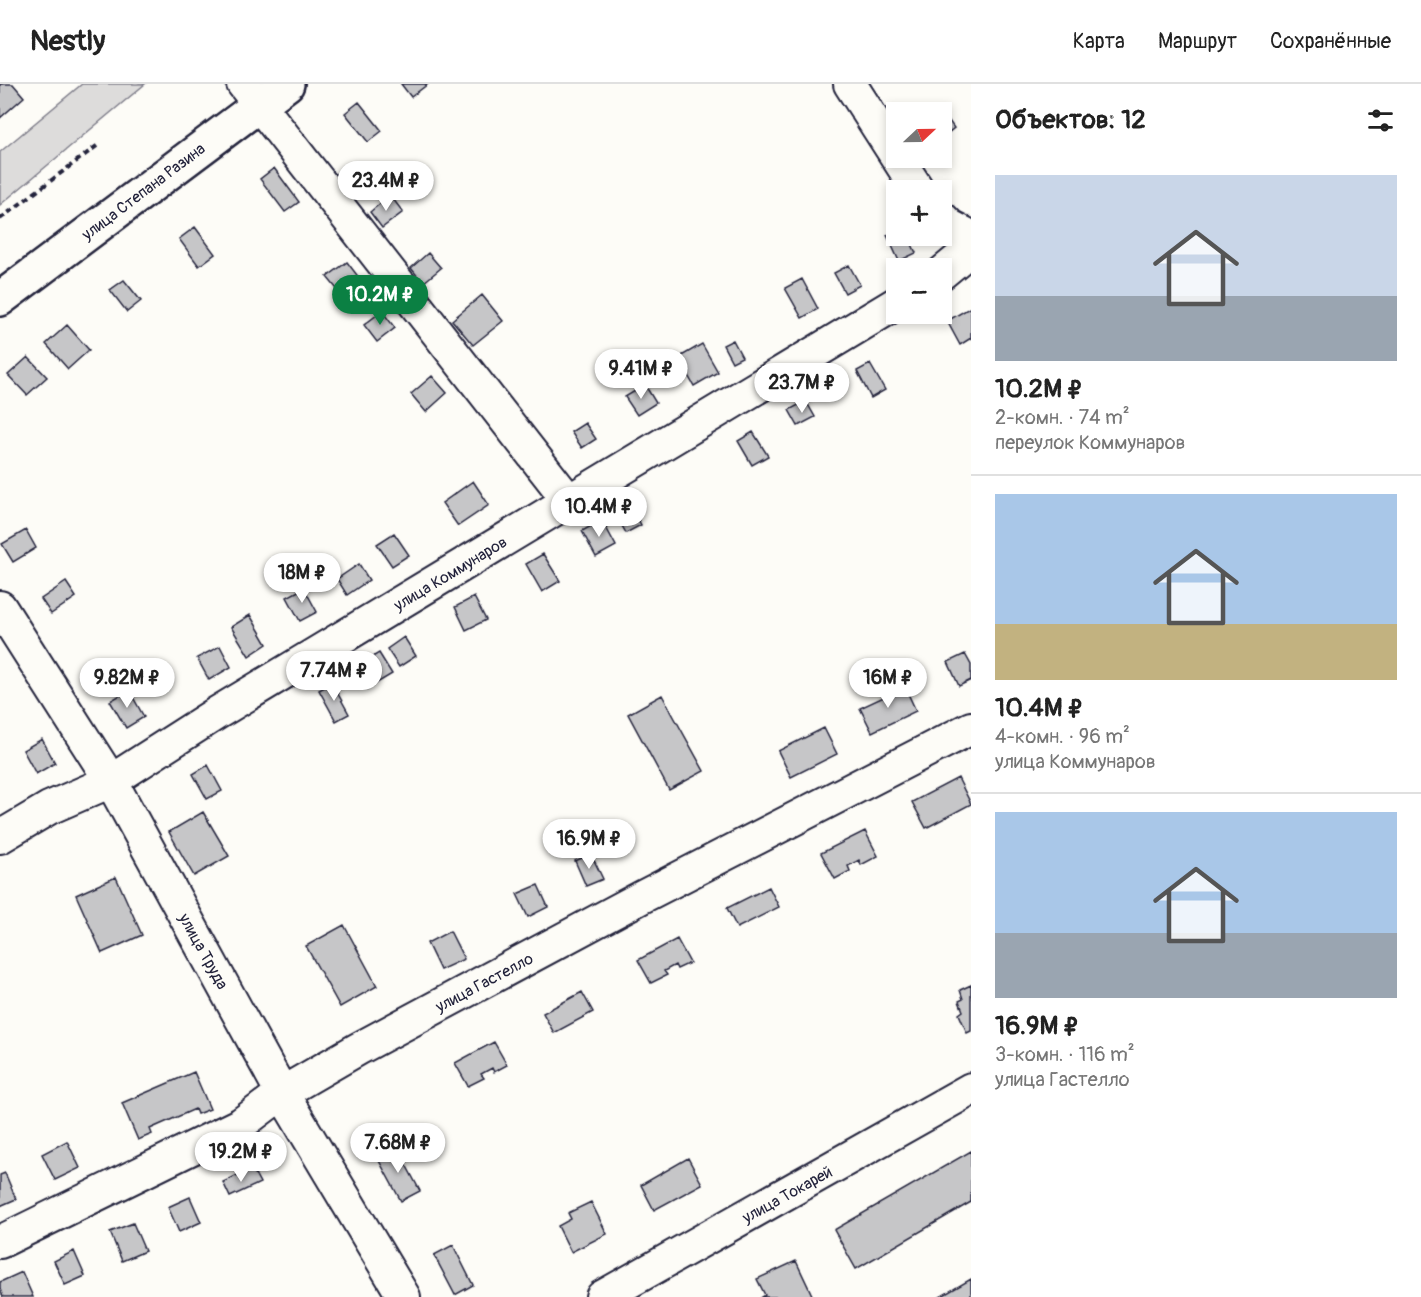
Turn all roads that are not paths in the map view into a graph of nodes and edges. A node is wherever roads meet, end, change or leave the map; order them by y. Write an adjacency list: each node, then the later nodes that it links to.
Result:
1 (287, 84): 3 (main road, улица Степана Разина)
2 (850, 84): 4 (street)
3 (251, 94): 9 (main road, улица Степана Разина); 11 (street)
4 (912, 180)
5 (952, 227): 6 (street)
6 (971, 237)
7 (971, 249): 8 (street)
8 (952, 265)
9 (0, 299)
10 (886, 310): 11 (street, улица Коммунаров)
11 (569, 501): 14 (street, улица Коммунаров)
12 (0, 607): 14 (street, улица Труда)
13 (971, 728): 17 (street, улица Гастелло)
14 (111, 781): 15 (street, улица Коммунаров); 17 (street, улица Труда)
15 (0, 837)
16 (971, 1089): 20 (street, улица Токарей)
17 (282, 1093): 18 (street, улица Гастелло); 19 (street, улица Труда)
18 (0, 1242)
19 (404, 1297)
20 (602, 1297)

